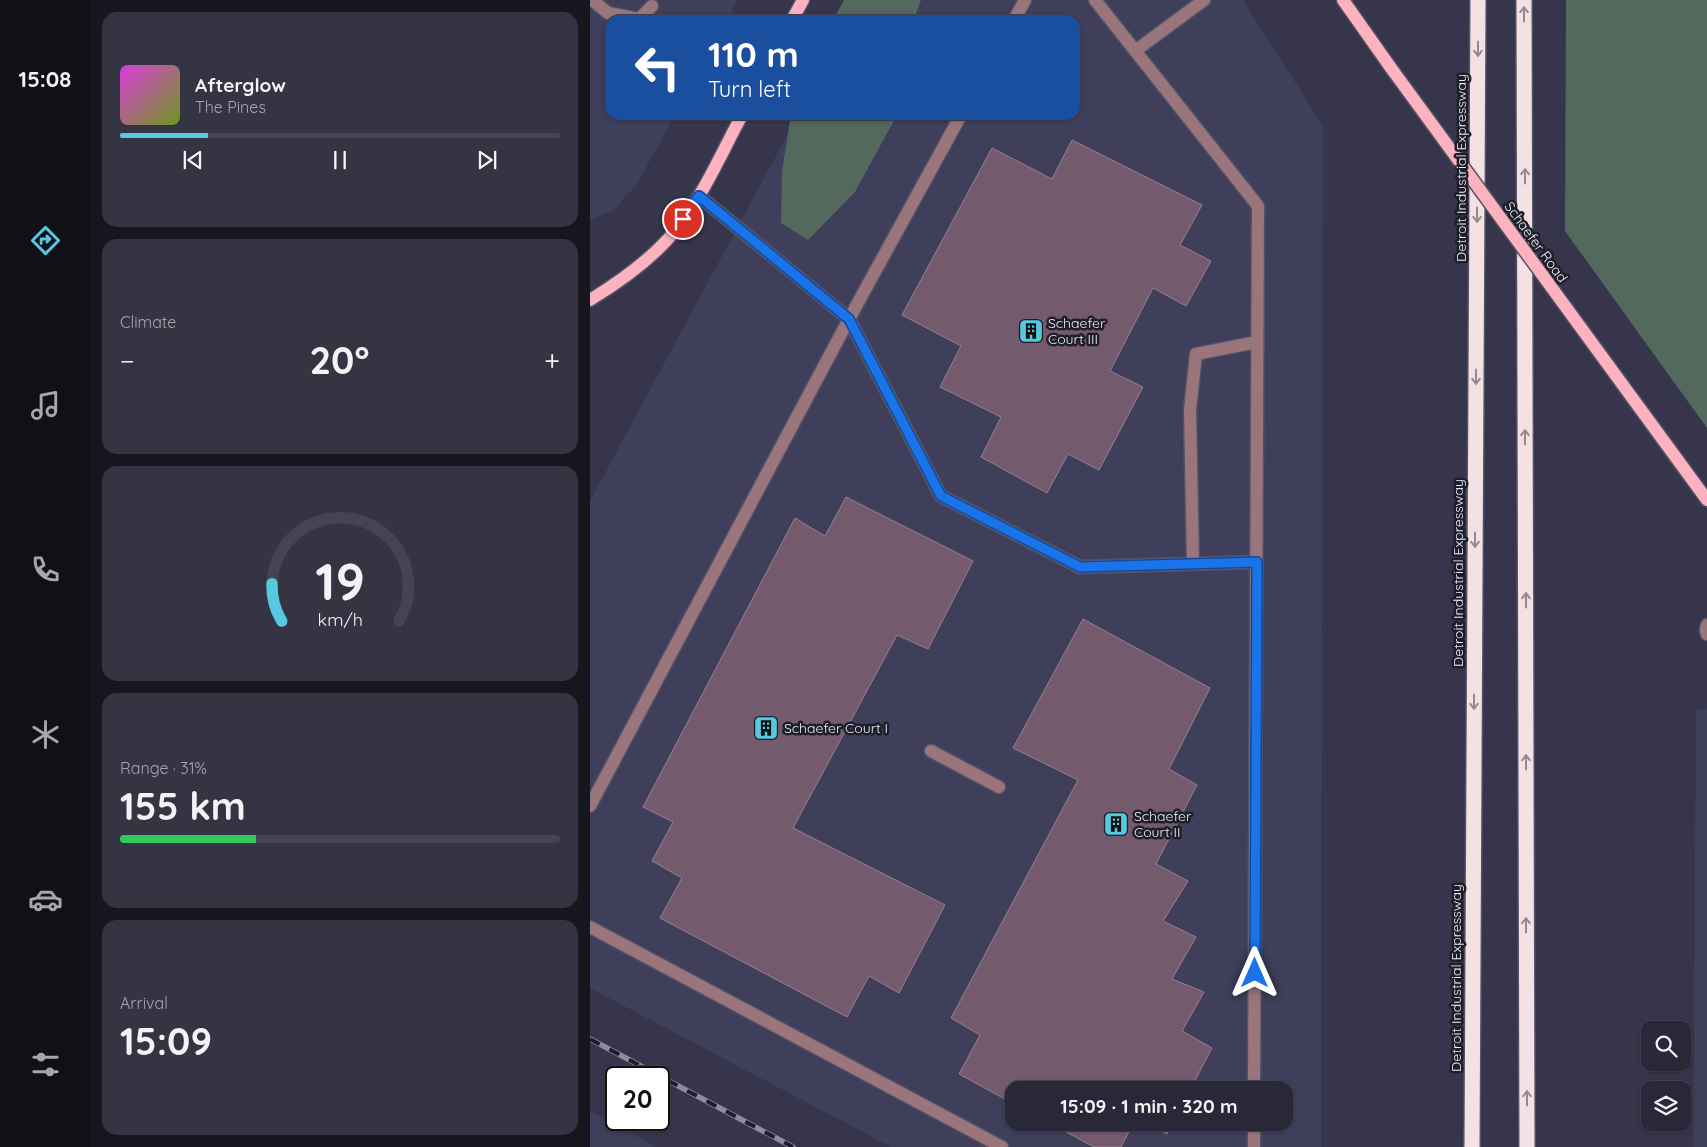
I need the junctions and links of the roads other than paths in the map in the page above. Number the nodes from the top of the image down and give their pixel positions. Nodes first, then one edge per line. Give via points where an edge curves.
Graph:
1 (592, 0) edge
2 (803, 0) edge
3 (1025, 0) edge
4 (1096, 0) edge
5 (1204, 0) edge
6 (1343, 0) edge
7 (1478, 0) edge
8 (1524, 0) edge
9 (652, 6) dead end
10 (618, 15) edge
11 (643, 15) edge
12 (795, 15) edge
13 (1017, 15) edge
14 (1136, 51) junction
15 (739, 120) edge
16 (958, 120) edge
17 (699, 196) junction
18 (590, 300) edge
19 (849, 319) junction
20 (1258, 342) junction
21 (1707, 500) edge
22 (1257, 562) junction
23 (1193, 564) junction
24 (1707, 625) edge
25 (1707, 634) edge
26 (931, 751) dead end
27 (999, 787) dead end
28 (590, 806) edge
29 (590, 927) edge
30 (1254, 1081) edge
31 (1254, 1131) edge
32 (1002, 1147) edge
33 (1254, 1147) edge
34 (1472, 1147) edge
35 (1527, 1147) edge

1 - 10 lane via 608,13
2 - 12 main road
3 - 13 lane
4 - 14 lane
5 - 14 lane
6 - 21 main road, Schaefer Road, bridge
7 -> 34 highway, Detroit Industrial Expressway
35 -> 8 highway
9 - 11 lane
14 - 20 lane via 1258,206
15 - 17 main road
16 - 19 lane
17 - 18 main road via 656,251
17 - 19 lane
19 - 23 lane via 941,496 1080,567
19 - 28 lane
20 - 22 lane
20 - 23 lane via 1196,354 1190,410
22 - 23 lane
22 - 30 lane
24 - 25 lane
26 - 27 lane
29 - 32 lane
31 - 33 lane

